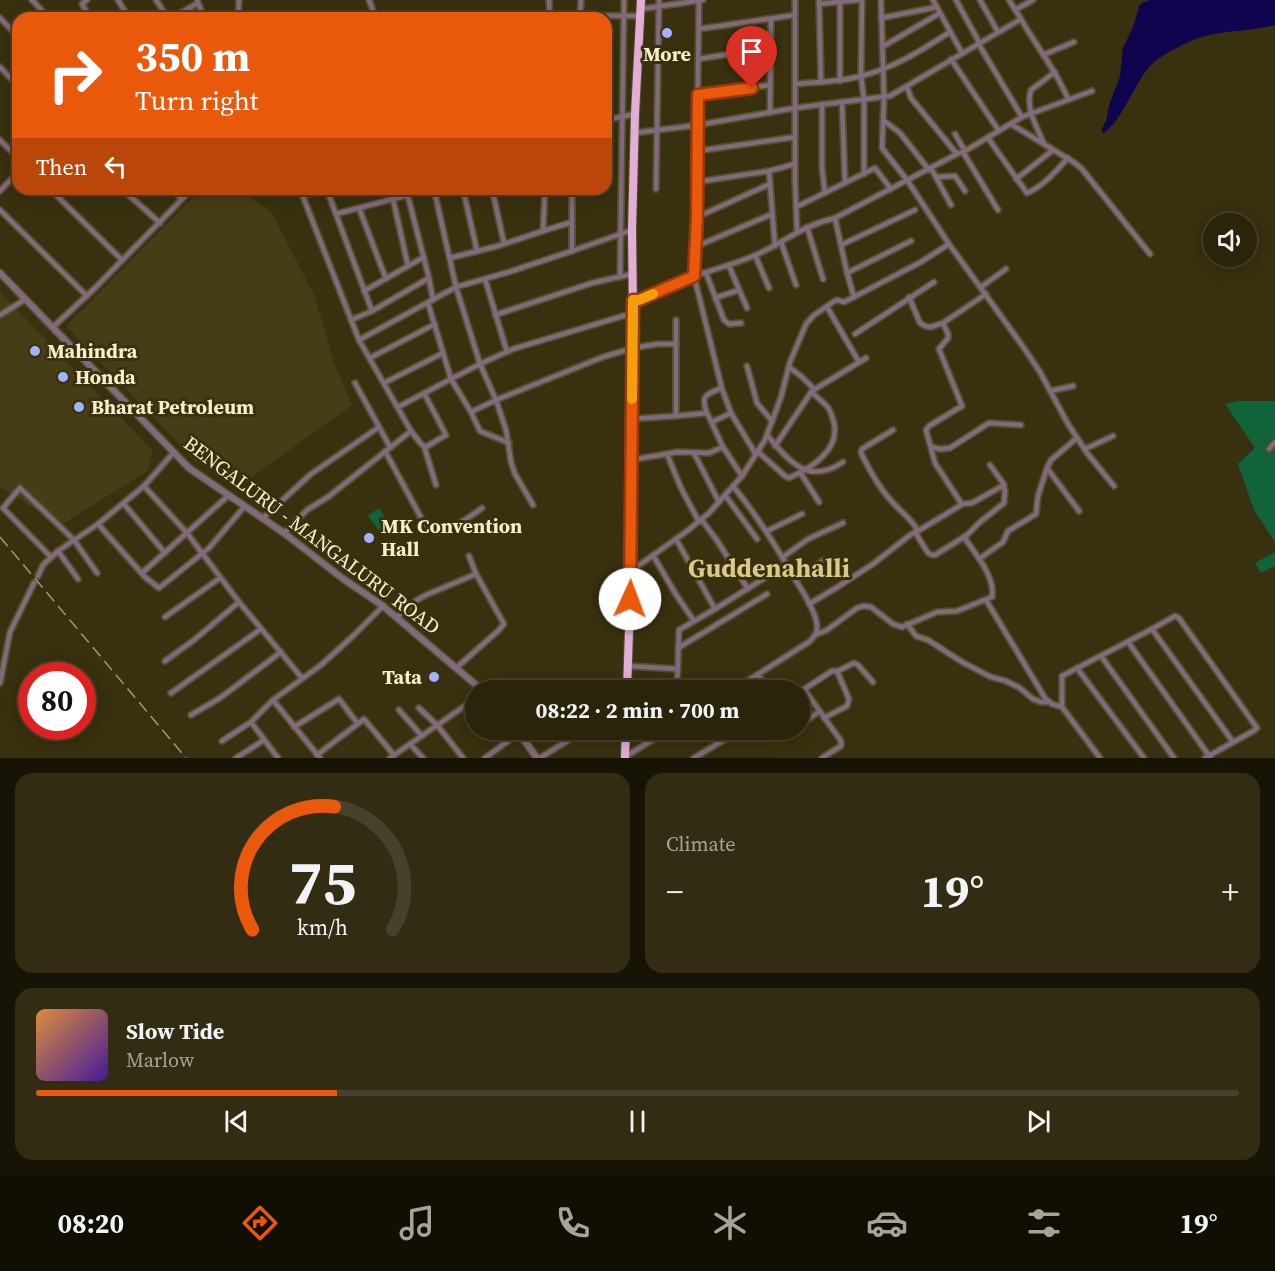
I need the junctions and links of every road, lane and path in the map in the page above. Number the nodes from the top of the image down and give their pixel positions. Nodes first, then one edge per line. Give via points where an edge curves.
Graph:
1 (32, 0) edge
2 (87, 0) edge
3 (156, 0) edge
4 (624, 0) edge
5 (641, 0) edge
6 (659, 0) edge
7 (701, 0) edge
8 (795, 0) edge
9 (860, 0) edge
10 (881, 0) edge
11 (933, 0) edge
12 (956, 0) edge
13 (980, 0) edge
14 (1009, 0) edge
15 (1033, 0) edge
16 (198, 2) edge
17 (819, 2) edge
18 (840, 3) junction
19 (658, 7) junction
20 (937, 7) junction
21 (1015, 10) junction
22 (43, 12) edge
23 (87, 12) edge
24 (165, 12) edge
25 (180, 12) edge
26 (641, 13) junction
27 (940, 13) junction
28 (795, 15) junction
29 (612, 16) edge
30 (624, 16) junction
31 (0, 18) edge
32 (881, 18) junction
33 (1021, 18) junction
34 (771, 19) junction
35 (699, 29) junction
36 (12, 31) edge
37 (950, 32) junction
38 (998, 32) junction
39 (1074, 42) dead end
40 (979, 43) junction
41 (882, 47) junction
42 (771, 48) junction
43 (962, 53) junction
44 (1043, 55) junction
45 (698, 59) junction
46 (951, 59) junction
47 (0, 67) edge
48 (883, 69) junction
49 (1055, 72) junction
50 (861, 76) junction
51 (12, 80) edge
52 (840, 81) junction
53 (821, 82) junction
54 (795, 84) junction
55 (770, 86) junction
56 (907, 87) junction
57 (1092, 90) dead end
58 (698, 95) junction
59 (884, 98) junction
60 (864, 99) junction
61 (1068, 99) junction
62 (842, 102) junction
63 (822, 105) junction
64 (795, 108) junction
65 (770, 112) junction
66 (1032, 113) junction
67 (634, 114) junction
68 (623, 117) junction
69 (1022, 117) junction
70 (612, 119) edge
71 (883, 120) junction
72 (1011, 124) junction
73 (698, 125) junction
74 (657, 130) junction
75 (999, 131) junction
76 (634, 133) junction
77 (955, 134) dead end
78 (795, 137) junction
79 (988, 138) junction
80 (0, 140) edge
81 (1044, 144) junction
82 (1053, 150) junction
83 (697, 151) junction
84 (12, 152) edge
85 (964, 152) junction
86 (957, 154) junction
87 (1068, 158) junction
88 (795, 165) junction
89 (930, 169) junction
90 (769, 171) junction
91 (864, 174) junction
92 (937, 177) junction
93 (12, 178) edge
94 (1016, 179) junction
95 (907, 180) junction
96 (697, 182) junction
97 (845, 183) junction
98 (770, 184) junction
99 (656, 189) dead end
100 (891, 189) junction
101 (0, 191) edge
102 (965, 192) dead end
103 (825, 193) junction
104 (56, 195) edge
105 (129, 195) edge
106 (178, 195) edge
107 (186, 195) edge
108 (302, 195) edge
109 (331, 195) edge
110 (401, 195) edge
111 (408, 195) edge
112 (435, 195) edge
113 (464, 195) edge
114 (493, 195) edge
115 (545, 195) edge
116 (572, 195) edge
117 (182, 199) junction
118 (393, 199) junction
119 (951, 205) dead end
120 (796, 207) junction
121 (358, 208) junction
122 (0, 210) edge
123 (915, 210) dead end
124 (998, 210) dead end
125 (336, 214) junction
126 (772, 214) junction
127 (697, 217) junction
128 (835, 218) junction
129 (160, 222) junction
130 (572, 222) junction
131 (807, 227) junction
132 (632, 230) junction
133 (543, 231) junction
134 (797, 231) junction
135 (621, 234) junction
136 (911, 241) dead end
137 (782, 242) junction
138 (504, 243) junction
139 (949, 244) junction
140 (841, 245) junction
141 (775, 246) junction
142 (695, 248) junction
143 (477, 251) junction
144 (572, 251) junction
145 (1150, 254) dead end
146 (755, 255) junction
147 (424, 257) junction
148 (450, 258) junction
149 (122, 260) junction
150 (408, 266) junction
151 (729, 266) junction
152 (1006, 269) dead end
153 (0, 273) edge
154 (705, 273) junction
155 (847, 273) junction
156 (633, 274) junction
157 (694, 276) junction
158 (620, 277) junction
159 (429, 278) junction
160 (386, 279) junction
161 (485, 279) junction
162 (823, 279) dead end
163 (934, 282) dead end
164 (796, 285) dead end
165 (456, 287) junction
166 (981, 287) junction
167 (769, 288) dead end
168 (364, 291) junction
169 (739, 291) junction
170 (986, 294) junction
171 (87, 296) junction
172 (854, 297) junction
173 (909, 297) junction
174 (716, 298) junction
175 (26, 299) junction
176 (633, 300) junction
177 (431, 301) junction
178 (827, 307) junction
179 (747, 308) dead end
180 (372, 311) junction
181 (633, 312) junction
182 (0, 315) edge
183 (495, 315) junction
184 (351, 320) junction
185 (676, 320) dead end
186 (741, 323) dead end
187 (943, 323) junction
188 (435, 324) junction
189 (53, 327) junction
190 (855, 334) dead end
191 (359, 340) junction
192 (676, 344) junction
193 (633, 348) junction
194 (507, 352) junction
195 (443, 353) junction
196 (370, 358) junction
197 (866, 358) dead end
198 (859, 362) junction
199 (480, 364) junction
200 (747, 366) dead end
201 (789, 367) junction
202 (451, 379) junction
203 (355, 383) dead end
204 (384, 383) junction
205 (1073, 386) dead end
206 (722, 388) junction
207 (813, 390) junction
208 (1050, 391) junction
209 (424, 393) junction
210 (496, 400) junction
211 (398, 407) junction
212 (471, 412) junction
213 (707, 413) junction
214 (731, 413) junction
215 (676, 416) junction
216 (632, 418) junction
217 (772, 421) junction
218 (711, 422) junction
219 (1021, 425) dead end
220 (379, 427) junction
221 (893, 430) dead end
222 (411, 431) junction
223 (767, 435) junction
224 (1113, 436) dead end
225 (1077, 438) junction
226 (1275, 442) edge
227 (509, 443) junction
228 (424, 446) junction
229 (775, 446) junction
230 (723, 447) junction
231 (932, 447) junction
232 (388, 449) junction
233 (1085, 449) junction
234 (1269, 449) dead end
235 (174, 452) junction
236 (756, 452) junction
237 (694, 453) junction
238 (667, 454) junction
239 (631, 460) junction
240 (843, 462) dead end
241 (990, 465) dead end
242 (1047, 468) junction
243 (802, 471) junction
244 (742, 476) junction
245 (436, 485) dead end
246 (1004, 485) junction
247 (144, 486) junction
248 (733, 486) junction
249 (1114, 486) dead end
250 (229, 495) junction
251 (725, 495) junction
252 (719, 502) junction
253 (819, 502) dead end
254 (124, 504) junction
255 (962, 504) junction
256 (532, 505) dead end
257 (245, 506) junction
258 (482, 508) dead end
259 (1078, 511) dead end
260 (802, 514) dead end
261 (263, 518) junction
262 (700, 520) junction
263 (843, 523) dead end
264 (99, 524) junction
265 (767, 531) junction
266 (917, 532) junction
267 (187, 533) junction
268 (284, 533) junction
269 (964, 537) junction
270 (676, 539) junction
271 (757, 539) dead end
272 (74, 540) junction
273 (58, 550) junction
274 (202, 553) junction
275 (165, 554) junction
276 (652, 555) junction
277 (469, 556) dead end
278 (51, 557) junction
279 (783, 557) junction
280 (979, 559) junction
281 (824, 561) dead end
282 (787, 564) junction
283 (631, 570) junction
284 (97, 573) dead end
285 (142, 573) junction
286 (476, 574) junction
287 (38, 576) dead end
288 (220, 578) junction
289 (78, 579) dead end
290 (796, 579) junction
291 (34, 583) dead end
292 (748, 589) junction
293 (767, 594) dead end
294 (986, 600) junction
295 (239, 602) junction
296 (809, 604) junction
297 (383, 606) junction
298 (715, 609) junction
299 (165, 617) dead end
300 (397, 617) junction
301 (694, 621) junction
302 (907, 624) junction
303 (261, 629) junction
304 (1152, 629) junction
305 (815, 635) junction
306 (1128, 642) junction
307 (678, 648) junction
308 (281, 652) junction
309 (1101, 656) junction
310 (165, 661) dead end
311 (628, 666) junction
312 (456, 668) junction
313 (678, 669) junction
314 (1077, 669) junction
315 (837, 671) junction
316 (757, 675) junction
317 (302, 678) junction
318 (470, 680) edge
319 (627, 680) edge
320 (677, 680) edge
321 (749, 680) edge
322 (762, 680) edge
323 (873, 682) dead end
324 (0, 683) edge
325 (810, 685) edge
326 (171, 693) dead end
327 (810, 699) edge
328 (273, 700) junction
329 (1049, 702) junction
330 (465, 706) edge
331 (1062, 707) junction
332 (418, 708) dead end
333 (399, 710) dead end
334 (820, 711) junction
335 (191, 715) dead end
336 (810, 718) edge
337 (824, 718) junction
338 (251, 722) junction
339 (358, 724) junction
340 (437, 725) junction
341 (294, 727) junction
342 (422, 736) junction
343 (264, 740) junction
344 (506, 740) edge
345 (524, 740) edge
346 (568, 740) edge
347 (626, 740) edge
348 (652, 740) edge
349 (724, 740) edge
350 (222, 741) dead end
351 (1233, 742) junction
352 (410, 744) junction
353 (319, 756) edge
354 (392, 757) edge
355 (625, 757) edge
356 (1208, 757) edge
357 (236, 758) edge
358 (278, 758) edge
359 (423, 758) edge
360 (464, 758) edge
361 (485, 758) edge
362 (539, 758) edge
363 (694, 758) edge
364 (822, 758) edge
365 (1100, 758) edge
366 (1144, 758) edge
367 (1174, 758) edge

1 - 22 street
2 - 23 street via 82,4
3 - 24 street
4 - 30 street
5 - 26 highway
6 - 19 street
7 - 19 street
7 - 35 street
8 - 28 street
9 - 18 street
9 - 50 street
10 - 32 street
11 - 20 street
12 - 40 street
13 - 38 street
14 - 21 street
15 - 21 street
16 - 25 street
17 - 18 street
17 - 53 street
18 - 52 street
19 - 26 street
19 - 74 street
20 - 27 street
20 - 32 street
21 - 33 street
26 - 30 street
26 - 67 highway
27 - 37 street
27 - 41 street
28 - 34 street
28 - 54 street
29 - 30 street
30 - 68 street
31 - 36 street
32 - 41 street
33 - 38 street
33 - 44 street
34 - 35 street
34 - 42 street
35 - 45 street
37 - 43 street
37 - 48 street
38 - 40 street
39 - 44 street
40 - 43 street
40 - 69 street
41 - 48 street
42 - 45 street
42 - 55 street
43 - 46 street
44 - 49 street
45 - 58 street
46 - 56 street
46 - 75 street
47 - 51 street
48 - 50 street
48 - 59 street
49 - 61 street
49 - 66 street via 1031,90
50 - 52 street
50 - 60 street
52 - 53 street
53 - 54 street
54 - 64 street
55 - 58 street
55 - 65 street
56 - 59 street
56 - 86 street via 911,98
57 - 61 street
58 - 73 street
59 - 60 street
59 - 71 street
60 - 62 street
60 - 91 street
61 - 66 street
62 - 63 street
62 - 97 street
63 - 64 street
63 - 103 street
64 - 65 street
64 - 78 street
65 - 73 street
66 - 69 street
66 - 81 street
67 - 68 street
67 - 76 highway
68 - 70 street
68 - 135 street
69 - 72 street
71 - 89 street
71 - 95 street via 882,148
72 - 75 street
72 - 81 street
73 - 74 street
73 - 83 street
74 - 76 street
74 - 99 street
75 - 79 street
76 - 132 highway
77 - 85 street
78 - 83 street
78 - 88 street
79 - 85 street
79 - 94 street
80 - 84 street
81 - 82 street
82 - 87 street
82 - 94 street
83 - 96 street
85 - 86 street
85 - 124 street
86 - 89 street
87 - 94 street via 1029,193
87 - 145 street via 1083,169
88 - 90 street
88 - 120 street
89 - 92 street
89 - 95 street
90 - 96 street
90 - 98 street
91 - 97 street
91 - 100 street via 875,168
92 - 102 street via 955,176
92 - 119 street
93 - 101 street
95 - 100 street
95 - 139 street
96 - 127 street
97 - 103 street
98 - 126 street
98 - 127 street
100 - 128 street
103 - 120 street
104 - 149 street
105 - 129 street
106 - 117 street
107 - 117 street
108 - 184 street
109 - 125 street
110 - 118 street
111 - 147 street
112 - 148 street
113 - 143 street
114 - 138 street
115 - 133 street
116 - 130 street
117 - 129 street
118 - 121 street
118 - 150 street
120 - 134 street
121 - 125 street
121 - 160 street
122 - 171 street
123 - 140 street
125 - 168 street
126 - 141 street
126 - 142 street
127 - 142 street
128 - 131 street
128 - 140 street
129 - 149 street
130 - 133 street
130 - 144 street
131 - 134 street
131 - 162 street
132 - 135 street
132 - 156 highway
133 - 138 street
134 - 137 street
135 - 144 street
135 - 158 street
136 - 155 street
137 - 141 street
137 - 164 street
138 - 143 street
139 - 166 street
139 - 172 street
140 - 155 street
141 - 146 street
142 - 157 street
143 - 148 street
144 - 161 street
146 - 151 street
146 - 167 street
147 - 150 street
147 - 159 street
148 - 165 street
149 - 171 street
150 - 160 street
151 - 154 street
151 - 169 street
152 - 166 street
153 - 175 street, BENGALURU - MANGALURU ROAD
154 - 157 street
154 - 174 street
155 - 172 street
156 - 158 street
156 - 176 highway
157 - 176 street
157 - 206 street
158 - 183 street
159 - 177 street
159 - 180 street
160 - 168 street
161 - 165 street
161 - 183 street
163 - 173 street
165 - 177 street
165 - 199 street
166 - 170 street
168 - 180 street
169 - 174 street
169 - 179 street
170 - 187 street
170 - 208 street
171 - 189 street
172 - 178 street via 844,302 837,300
173 - 187 street via 920,322 931,327
173 - 190 street
174 - 186 street via 726,323
175 - 182 street
175 - 189 street, BENGALURU - MANGALURU ROAD
176 - 181 highway
177 - 188 street
177 - 191 street
178 - 198 street
178 - 201 street via 806,324
180 - 184 street
181 - 193 highway
181 - 194 street
183 - 194 street
184 - 191 street
185 - 192 street
187 - 231 street via 948,338 939,349 962,405 927,428
188 - 195 street
188 - 196 street
189 - 235 street, BENGALURU - MANGALURU ROAD
191 - 196 street
192 - 193 street
192 - 215 street
193 - 210 street
193 - 216 highway
194 - 199 street
195 - 202 street
195 - 204 street
196 - 204 street
197 - 198 street
198 - 207 street
199 - 202 street
199 - 210 street
200 - 217 street via 757,403
201 - 207 street
201 - 217 street
202 - 209 street
202 - 212 street
203 - 220 street
204 - 211 street
205 - 208 street
206 - 213 street via 704,399
206 - 214 street
207 - 229 street
207 - 243 street via 829,408 835,429 831,447 814,465
208 - 225 street
209 - 211 street
209 - 228 street via 446,435
210 - 212 street
210 - 227 street
211 - 222 street
212 - 227 street via 480,431
213 - 215 street
213 - 218 street
214 - 218 street
214 - 236 street
215 - 216 street
216 - 239 highway
217 - 223 street
218 - 230 street
219 - 231 street via 989,423 950,448
220 - 232 street
220 - 261 street via 311,474
221 - 266 street via 861,453 882,490 911,519
222 - 228 street
222 - 232 street
223 - 229 street
223 - 236 street
224 - 233 street
225 - 233 street
225 - 242 street
226 - 234 street
227 - 256 street via 515,474
228 - 245 street
229 - 243 street
230 - 237 street via 709,453
230 - 244 street
231 - 255 street via 935,463
232 - 258 street via 431,531 445,531
232 - 268 street via 307,510
233 - 249 street
235 - 247 street
235 - 250 street, BENGALURU - MANGALURU ROAD via 189,468
236 - 243 street via 787,478
236 - 244 street
237 - 238 street
237 - 252 street
238 - 239 street
238 - 262 street
239 - 283 highway
240 - 243 street via 830,469
241 - 246 street
242 - 259 street
242 - 280 street via 1036,514 1008,531 1003,542
243 - 253 street
244 - 248 street
246 - 255 street via 972,503
246 - 269 street via 1004,502
247 - 254 street
247 - 267 street
248 - 251 street
248 - 265 street
250 - 257 street, BENGALURU - MANGALURU ROAD
250 - 267 street
251 - 252 street
251 - 271 street
252 - 262 street
254 - 264 street
254 - 275 street
255 - 266 street
257 - 261 street, BENGALURU - MANGALURU ROAD
257 - 274 street
260 - 265 street
261 - 268 street, BENGALURU - MANGALURU ROAD
262 - 270 street
262 - 292 street
263 - 279 street via 808,539
264 - 272 street
264 - 285 street
265 - 279 street
266 - 269 street via 932,555
266 - 296 street
267 - 274 street
267 - 275 street
268 - 297 street, BENGALURU - MANGALURU ROAD
269 - 280 street
270 - 276 street
270 - 298 street
272 - 273 street
272 - 278 street via 20,488 3,508
272 - 284 street
273 - 278 street
273 - 289 street
274 - 285 street via 160,588
274 - 288 street
275 - 285 street
276 - 283 street
276 - 301 street
277 - 286 street
278 - 287 street
279 - 282 street
280 - 294 street via 993,589 992,597
281 - 290 street
282 - 290 street
282 - 292 street
283 - 311 highway
286 - 300 street via 426,595
286 - 312 street via 504,624
288 - 295 street
288 - 299 street
290 - 296 street
291 - 324 street via 10,632
292 - 298 street
293 - 307 street
294 - 302 street
294 - 329 street
295 - 303 street
295 - 310 street
296 - 305 street via 817,624
297 - 300 street, BENGALURU - MANGALURU ROAD
297 - 317 street
298 - 301 street
300 - 312 street, BENGALURU - MANGALURU ROAD
301 - 307 street via 679,630
302 - 305 street via 898,626 864,606
302 - 329 street via 916,636 962,662 1020,688 1034,699
303 - 308 street
303 - 326 street
304 - 306 street
304 - 351 street
304 - 351 street via 1179,618 1257,728
305 - 316 street
306 - 309 street
306 - 356 street
307 - 313 street
308 - 317 street
308 - 335 street
309 - 314 street
309 - 367 street
311 - 313 street
311 - 319 highway
312 - 318 street, BENGALURU - MANGALURU ROAD
313 - 320 street
314 - 331 street via 1062,676
314 - 366 street
315 - 323 street via 854,663
315 - 325 street
315 - 337 street via 848,704
316 - 321 street
316 - 322 street
317 - 328 street
327 - 334 street
328 - 338 street
328 - 341 street
329 - 331 street
330 - 340 street
331 - 365 street
332 - 340 street
333 - 342 street
334 - 336 street
334 - 337 street
337 - 364 street via 841,746
338 - 343 street
338 - 350 street
339 - 341 street via 339,699
339 - 353 street
339 - 354 street via 364,719
340 - 342 street
340 - 360 street
341 - 353 street
342 - 352 street
343 - 357 street
343 - 358 street
344 - 361 street
345 - 362 street
346 - 362 street
347 - 355 highway
348 - 355 street
349 - 363 street
351 - 356 street
352 - 354 street
352 - 359 street

